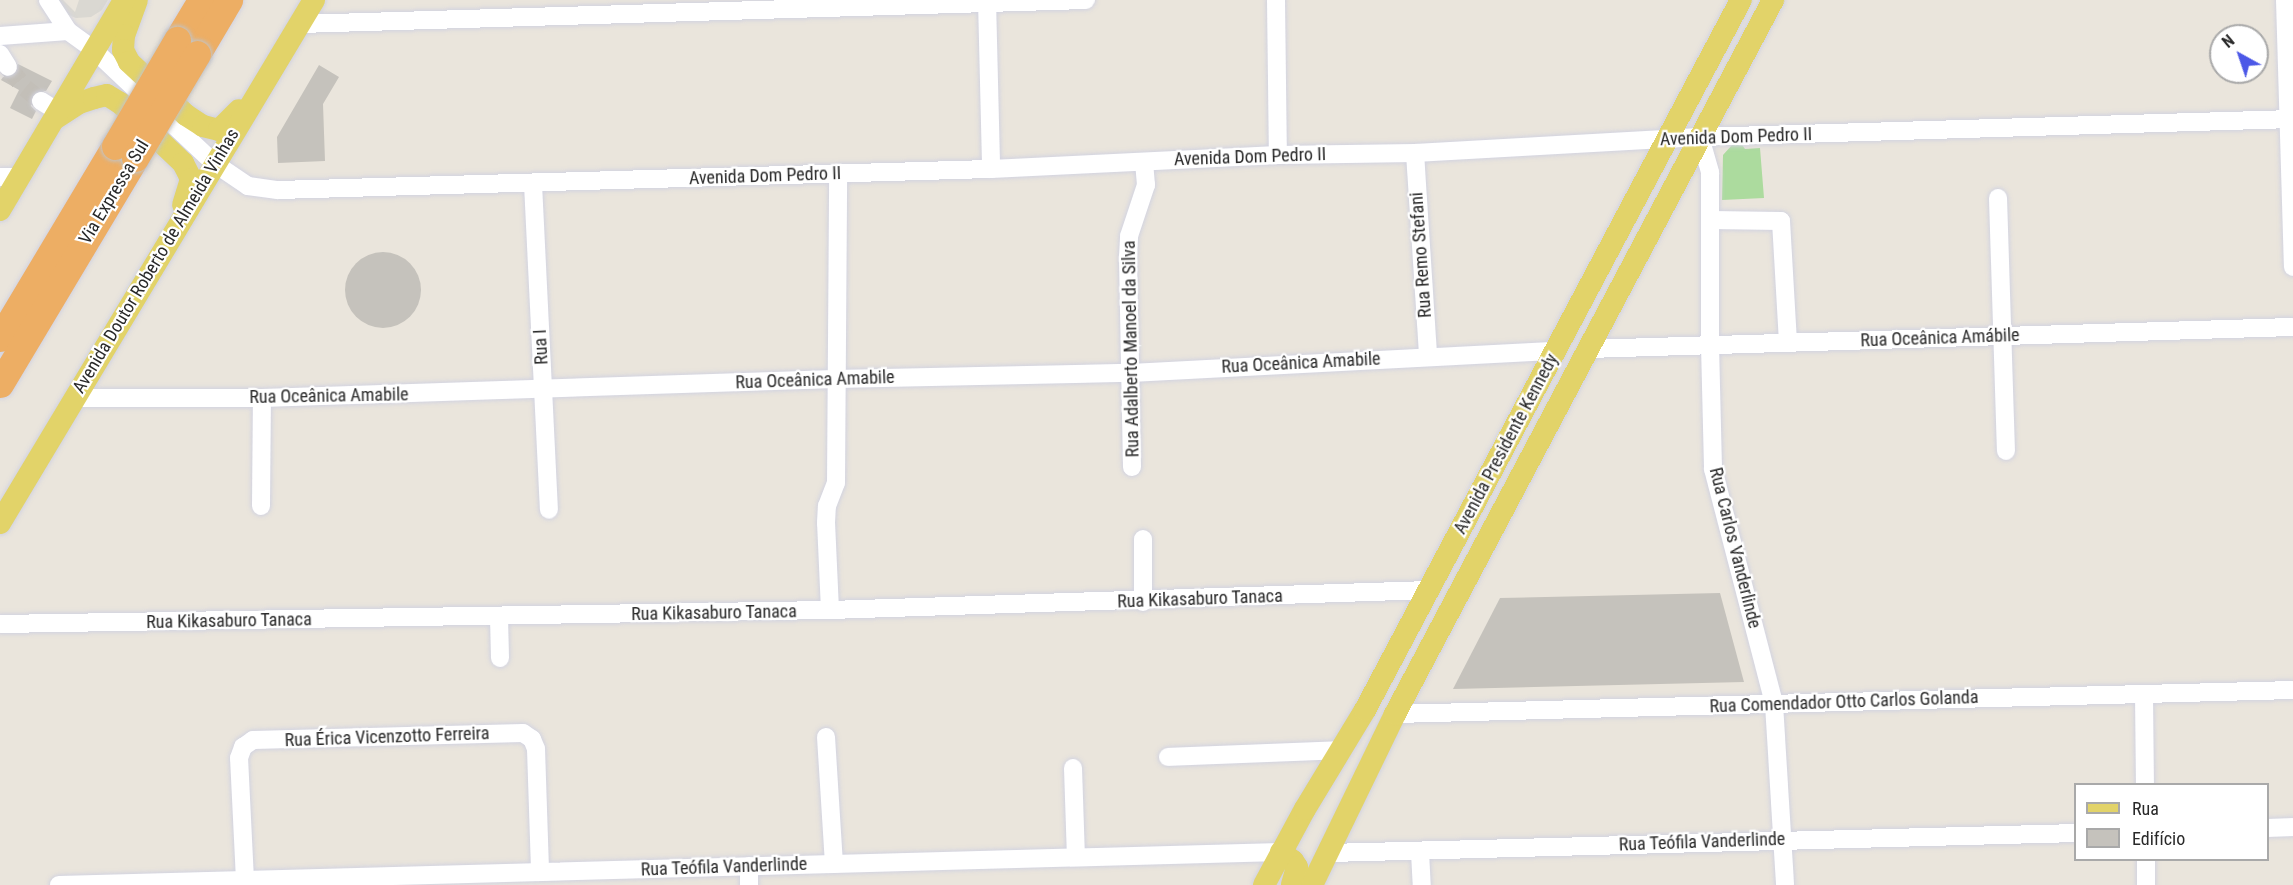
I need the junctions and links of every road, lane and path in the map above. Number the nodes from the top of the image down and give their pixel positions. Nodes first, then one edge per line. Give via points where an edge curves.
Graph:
1 (124, 0) edge
2 (137, 0) edge
3 (201, 0) edge
4 (229, 0) edge
5 (314, 0) edge
6 (1086, 0) edge
7 (1276, 0) edge
8 (1741, 0) edge
9 (1773, 0) edge
10 (2285, 0) edge
11 (987, 2) edge
12 (52, 6) edge
13 (300, 24) junction
14 (68, 31) junction
15 (42, 33) junction
16 (0, 36) edge
17 (187, 47) junction
18 (94, 50) junction
19 (255, 94) junction
20 (49, 112) junction
21 (2291, 119) edge
22 (1700, 137) junction
23 (1668, 139) junction
24 (125, 152) junction
25 (1415, 153) junction
26 (1278, 155) junction
27 (1144, 162) junction
28 (214, 164) junction
29 (991, 169) junction
30 (838, 174) junction
31 (9, 177) edge
32 (533, 183) junction
33 (1998, 198) dead end
34 (0, 210) edge
35 (1711, 220) junction
36 (176, 227) junction
37 (2293, 267) edge
38 (2293, 327) edge
39 (2002, 336) junction
40 (0, 338) edge
41 (1788, 343) junction
42 (1710, 345) junction
43 (1588, 350) junction
44 (1556, 351) junction
45 (1428, 356) junction
46 (1130, 373) junction
47 (835, 379) junction
48 (0, 384) edge
49 (543, 390) junction
50 (74, 398) junction
51 (262, 398) junction
52 (2006, 451) dead end
53 (1132, 467) dead end
54 (261, 506) dead end
55 (549, 510) dead end
56 (0, 523) edge
57 (1143, 539) dead end
58 (1429, 590) junction
59 (1143, 602) junction
60 (830, 610) junction
61 (499, 617) junction
62 (0, 624) edge
63 (500, 658) dead end
64 (2293, 690) edge
65 (2144, 694) junction
66 (1774, 704) junction
67 (1395, 714) junction
68 (826, 737) dead end
69 (1342, 750) junction
70 (1168, 757) dead end
71 (1072, 768) dead end
72 (2145, 783) edge
73 (2293, 827) edge
74 (2269, 828) edge
75 (2074, 833) edge
76 (1784, 839) junction
77 (1281, 852) junction
78 (1420, 852) junction
79 (1329, 853) junction
80 (1076, 857) junction
81 (2146, 861) edge
82 (834, 864) junction
83 (749, 866) junction
84 (540, 872) junction
85 (475, 879) edge
86 (245, 880) junction
87 (110, 884) edge
88 (59, 885) edge
89 (749, 885) edge
90 (1264, 885) edge
91 (1292, 885) edge
92 (1312, 885) edge
93 (1422, 885) edge
94 (1785, 885) edge
95 (2146, 885) edge

1 - 18 main road
2 - 19 main road via 124,35 123,50 129,62 186,115 219,130
3 - 17 highway, Via Expressa Sul
4 - 17 highway, Via Expressa Sul
5 - 13 main road, Avenida Doutor Roberto de Almeida Vinhas
6 - 11 street
7 - 26 street
8 - 23 main road, Avenida Presidente Kennedy
9 - 22 main road, Avenida Presidente Kennedy
10 - 21 street
11 - 13 street
11 - 29 street
12 - 14 street
12 - 15 street via 53,24
13 - 19 main road, Avenida Doutor Roberto de Almeida Vinhas
14 - 15 street
14 - 18 street, Avenida Dom Pedro II
15 - 16 street
17 - 24 highway, Via Expressa Sul, bridge
18 - 20 main road
18 - 28 street, Avenida Dom Pedro II
19 - 28 main road, Avenida Doutor Roberto de Almeida Vinhas
20 - 31 main road
20 - 36 main road via 107,95 120,104 183,163 190,179
21 - 22 street, Avenida Dom Pedro II
21 - 37 street
22 - 23 street, Avenida Dom Pedro II
22 - 35 street, Rua Carlos Vanderlinde via 1710,173
22 - 43 main road, Avenida Presidente Kennedy
23 - 25 street, Avenida Dom Pedro II
23 - 44 main road, Avenida Presidente Kennedy
24 - 40 highway, Via Expressa Sul
24 - 48 highway, Via Expressa Sul
25 - 26 street, Avenida Dom Pedro II
25 - 45 street, Rua Remo Stefani
26 - 27 street, Avenida Dom Pedro II
27 - 29 street, Avenida Dom Pedro II
27 - 46 street, Rua Adalberto Manoel da Silva via 1146,185 1128,246
28 - 32 street, Avenida Dom Pedro II via 248,186 278,190
28 - 36 main road, Avenida Doutor Roberto de Almeida Vinhas
29 - 30 street, Avenida Dom Pedro II
30 - 32 street, Avenida Dom Pedro II
30 - 47 street
31 - 34 main road
32 - 49 street, Rua I
33 - 39 street
35 - 41 street via 1781,221
35 - 42 street, Rua Carlos Vanderlinde
36 - 50 main road, Avenida Doutor Roberto de Almeida Vinhas
38 - 39 street, Rua Oceânica Amábile
39 - 41 street, Rua Oceânica Amábile
39 - 52 street
41 - 42 street, Rua Oceânica Amábile
42 - 43 street, Rua Oceânica Amábile
42 - 66 street, Rua Carlos Vanderlinde via 1713,469
43 - 67 main road, Avenida Presidente Kennedy
44 - 45 street, Rua Oceânica Amabile
44 - 58 main road, Avenida Presidente Kennedy
45 - 46 street, Rua Oceânica Amabile
46 - 47 street, Rua Oceânica Amabile
46 - 53 street, Rua Adalberto Manoel da Silva
47 - 49 street, Rua Oceânica Amabile
47 - 60 street via 836,483 827,506 826,523
49 - 51 street, Rua Oceânica Amabile
49 - 55 street, Rua I
50 - 51 street, Rua Oceânica Amabile
50 - 56 main road, Avenida Doutor Roberto de Almeida Vinhas
51 - 54 street
57 - 59 street
58 - 59 street, Rua Kikasaburo Tanaca
58 - 69 main road, Avenida Presidente Kennedy
59 - 60 street, Rua Kikasaburo Tanaca
60 - 61 street, Rua Kikasaburo Tanaca
61 - 62 street, Rua Kikasaburo Tanaca
61 - 63 street
64 - 65 street, Rua Comendador Otto Carlos Golanda
65 - 66 street, Rua Comendador Otto Carlos Golanda
65 - 72 street
66 - 67 street, Rua Comendador Otto Carlos Golanda
66 - 76 street, Rua Carlos Vanderlinde
67 - 79 main road, Avenida Presidente Kennedy
68 - 82 street
69 - 70 street
69 - 77 main road, Avenida Presidente Kennedy
71 - 80 street
73 - 74 street
75 - 76 street, Rua Teófila Vanderlinde
76 - 78 street, Rua Teófila Vanderlinde
76 - 94 street, Rua Carlos Vanderlinde
77 - 80 street, Rua Teófila Vanderlinde
77 - 90 main road, Avenida Presidente Kennedy
77 - 91 main road via 1297,867
78 - 79 street, Rua Teófila Vanderlinde
78 - 93 street
79 - 92 main road, Avenida Presidente Kennedy
80 - 82 street, Rua Teófila Vanderlinde
81 - 95 street
82 - 83 street, Rua Teófila Vanderlinde
83 - 84 street, Rua Teófila Vanderlinde
83 - 89 street
84 - 85 street, Rua Teófila Vanderlinde
84 - 86 street, Rua Érica Vicenzotto Ferreira via 537,749 523,733 253,740 243,747 239,758
85 - 86 street, Rua Teófila Vanderlinde
86 - 87 street, Rua Teófila Vanderlinde
87 - 88 street, Rua Teófila Vanderlinde

